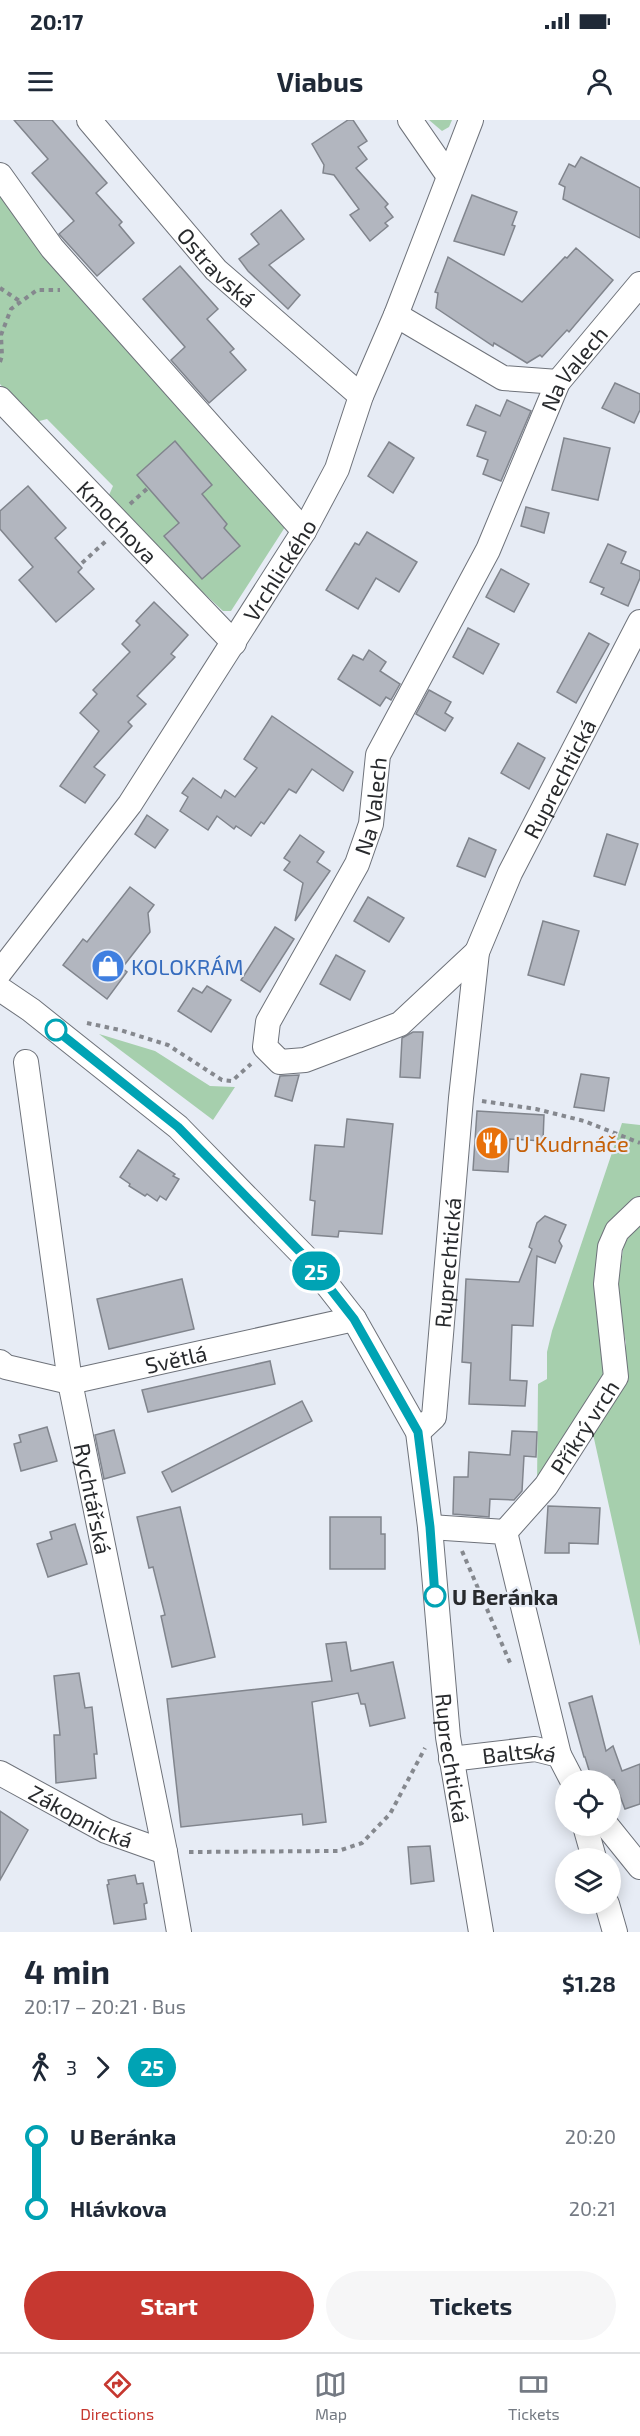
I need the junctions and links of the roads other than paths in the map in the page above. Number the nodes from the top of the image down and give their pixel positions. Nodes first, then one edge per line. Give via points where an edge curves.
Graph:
1 (89, 120) edge
2 (410, 120) edge
3 (471, 120) edge
4 (0, 175) edge
5 (448, 175) junction
6 (640, 284) edge
7 (396, 315) junction
8 (558, 382) junction
9 (361, 396) junction
10 (0, 399) edge
11 (304, 531) junction
12 (640, 622) edge
13 (234, 643) junction
14 (477, 952) junction
15 (0, 972) edge
16 (0, 989) edge
17 (26, 1062) dead end
18 (640, 1209) edge
19 (354, 1319) junction
20 (0, 1362) edge
21 (70, 1382) junction
22 (418, 1432) junction
23 (440, 1528) junction
24 (505, 1532) junction
25 (559, 1755) junction
26 (451, 1759) junction
27 (567, 1770) edge
28 (0, 1773) edge
29 (615, 1836) edge
30 (165, 1852) junction
31 (640, 1867) edge
32 (610, 1914) edge
33 (179, 1932) edge
34 (481, 1932) edge
35 (615, 1932) edge

1 - 9 street, Ostravská via 216,270
2 - 5 street
3 - 5 street, Vrchlického
4 - 11 street via 52,248
5 - 7 street, Vrchlického
6 - 8 street, Na Valech
7 - 8 street via 503,378
7 - 9 street, Vrchlického
8 - 14 street, Na Valech via 488,550 378,755 371,824 357,864 268,1022 265,1047 280,1062 305,1060 400,1024
9 - 11 street, Vrchlického via 337,469
10 - 13 street, Kmochova
11 - 13 street, Vrchlického
12 - 14 street, Ruprechtická via 510,873
13 - 15 street, Vrchlického via 130,804
14 - 22 street, Ruprechtická via 434,1417
16 - 19 street via 178,1127 307,1259
17 - 21 street, Rychtářská
18 - 24 street, Příkrý vrch via 617,1231 610,1248 606,1284 615,1377 546,1486
19 - 21 street, Světlá
19 - 22 street
20 - 21 street, Světlá via 6,1367
21 - 30 street, Rychtářská
22 - 23 street, Ruprechtická
23 - 24 street
23 - 26 street, Ruprechtická
24 - 25 street
25 - 26 street, Baltská via 535,1749
25 - 27 street, Baltská
26 - 34 street, Ruprechtická
28 - 30 street, Zákopnická via 106,1831
29 - 31 street
30 - 33 street, Rychtářská
32 - 35 street

